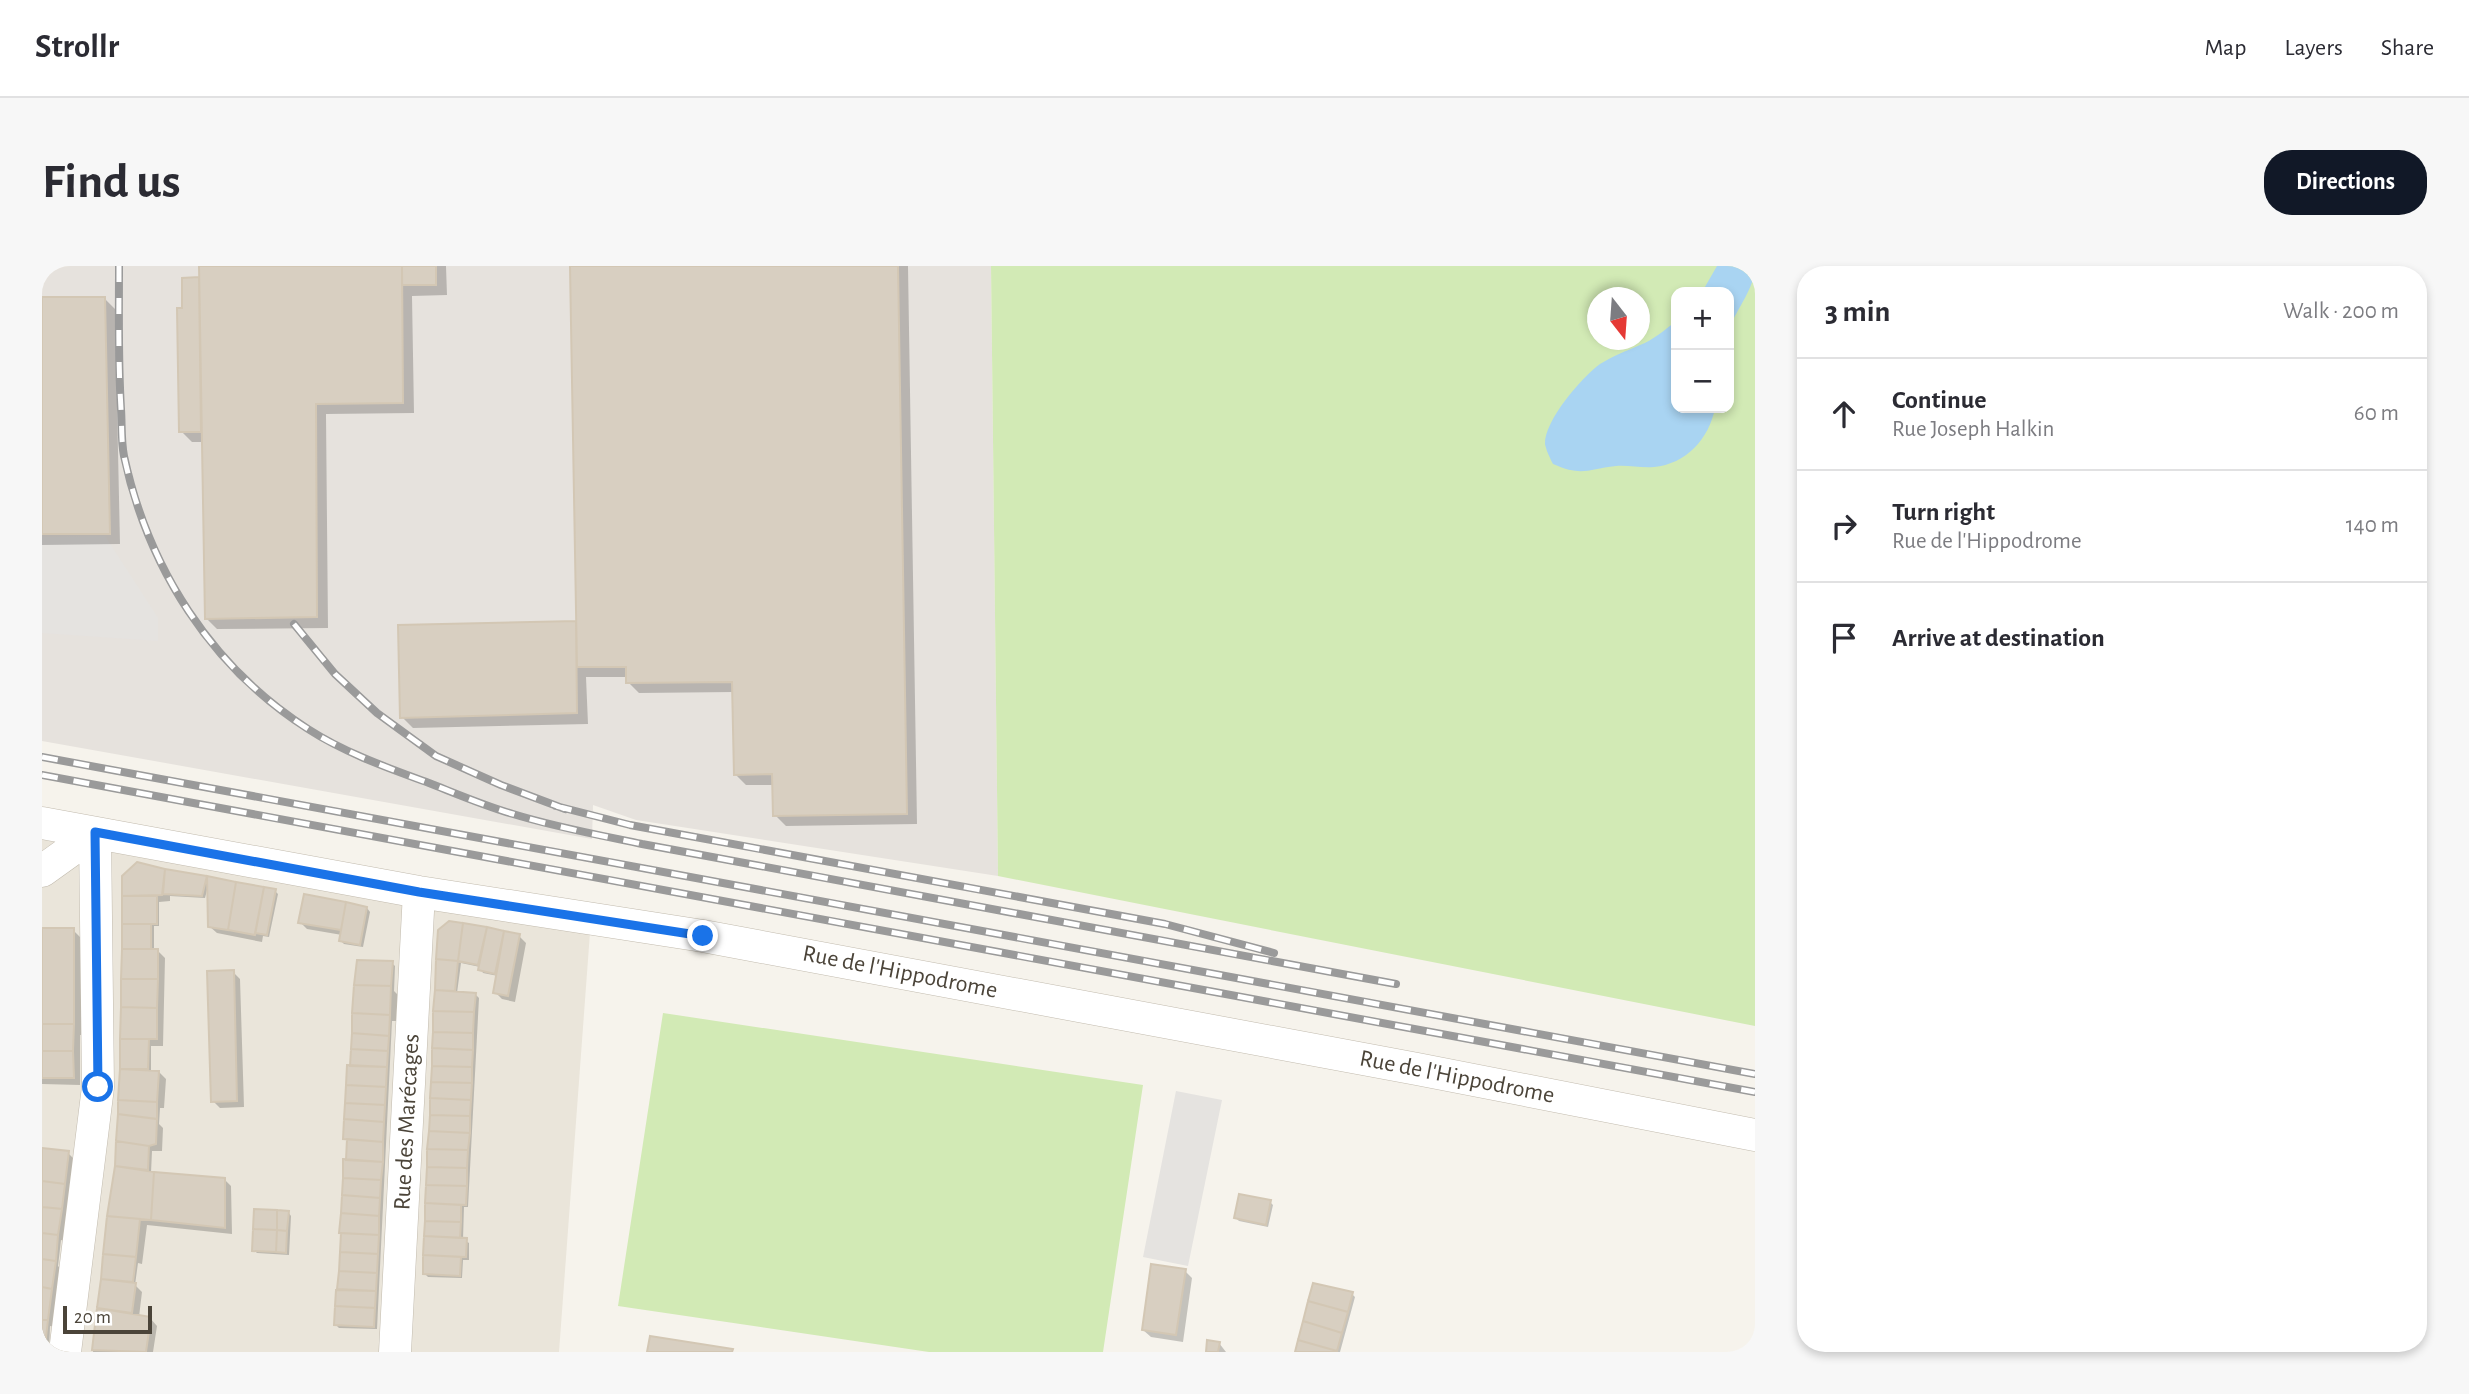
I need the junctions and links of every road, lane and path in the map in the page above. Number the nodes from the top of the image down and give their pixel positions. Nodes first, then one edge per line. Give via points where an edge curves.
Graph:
1 (42, 823) edge
2 (95, 832) junction
3 (42, 871) edge
4 (419, 892) junction
5 (1755, 1135) edge
6 (65, 1352) edge
7 (395, 1352) edge

1 - 2 street, Rue de l'Hippodrome
2 - 3 street
2 - 4 street, Rue de l'Hippodrome
2 - 6 street via 98,1087
4 - 5 street, Rue de l'Hippodrome via 717,938
4 - 7 street, Rue des Marécages

